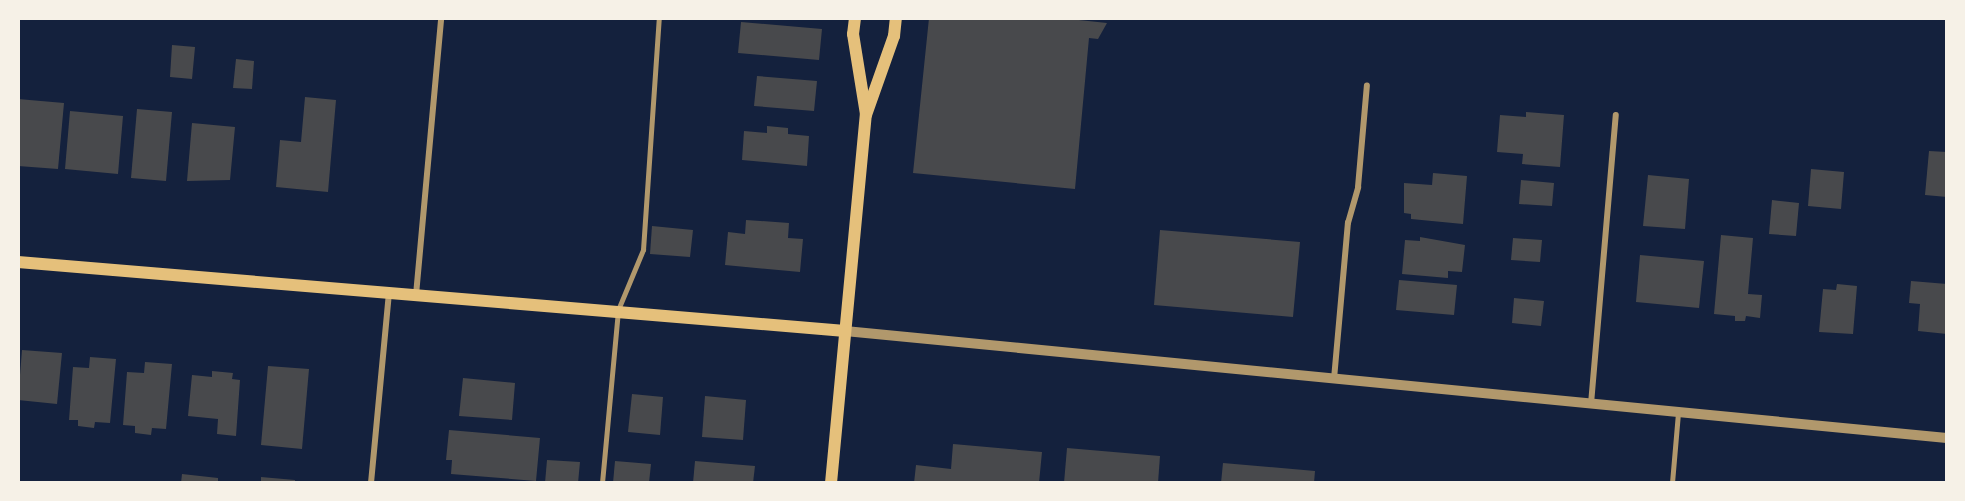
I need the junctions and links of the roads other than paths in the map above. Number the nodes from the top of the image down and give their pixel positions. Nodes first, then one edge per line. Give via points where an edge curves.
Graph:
1 (441, 18) edge
2 (659, 18) edge
3 (855, 18) edge
4 (896, 18) edge
5 (1367, 85) dead end
6 (866, 115) junction
7 (1616, 115) dead end
8 (18, 262) edge
9 (389, 293) junction
10 (416, 295) junction
11 (618, 310) junction
12 (845, 331) junction
13 (1334, 380) junction
14 (1591, 404) junction
15 (1678, 413) junction
16 (1947, 438) edge
17 (371, 483) edge
18 (602, 483) edge
19 (831, 483) edge
20 (1672, 483) edge

1 - 10 street
2 - 11 lane via 643,250
3 - 6 main road via 853,34
4 - 6 main road via 894,36
5 - 13 street via 1358,187 1347,223
6 - 12 main road
7 - 14 street
8 - 9 main road
9 - 10 main road
9 - 17 street
10 - 11 main road
11 - 12 main road
11 - 18 lane
12 - 13 street
12 - 19 main road
13 - 14 street
14 - 15 street
15 - 16 street
15 - 20 lane

